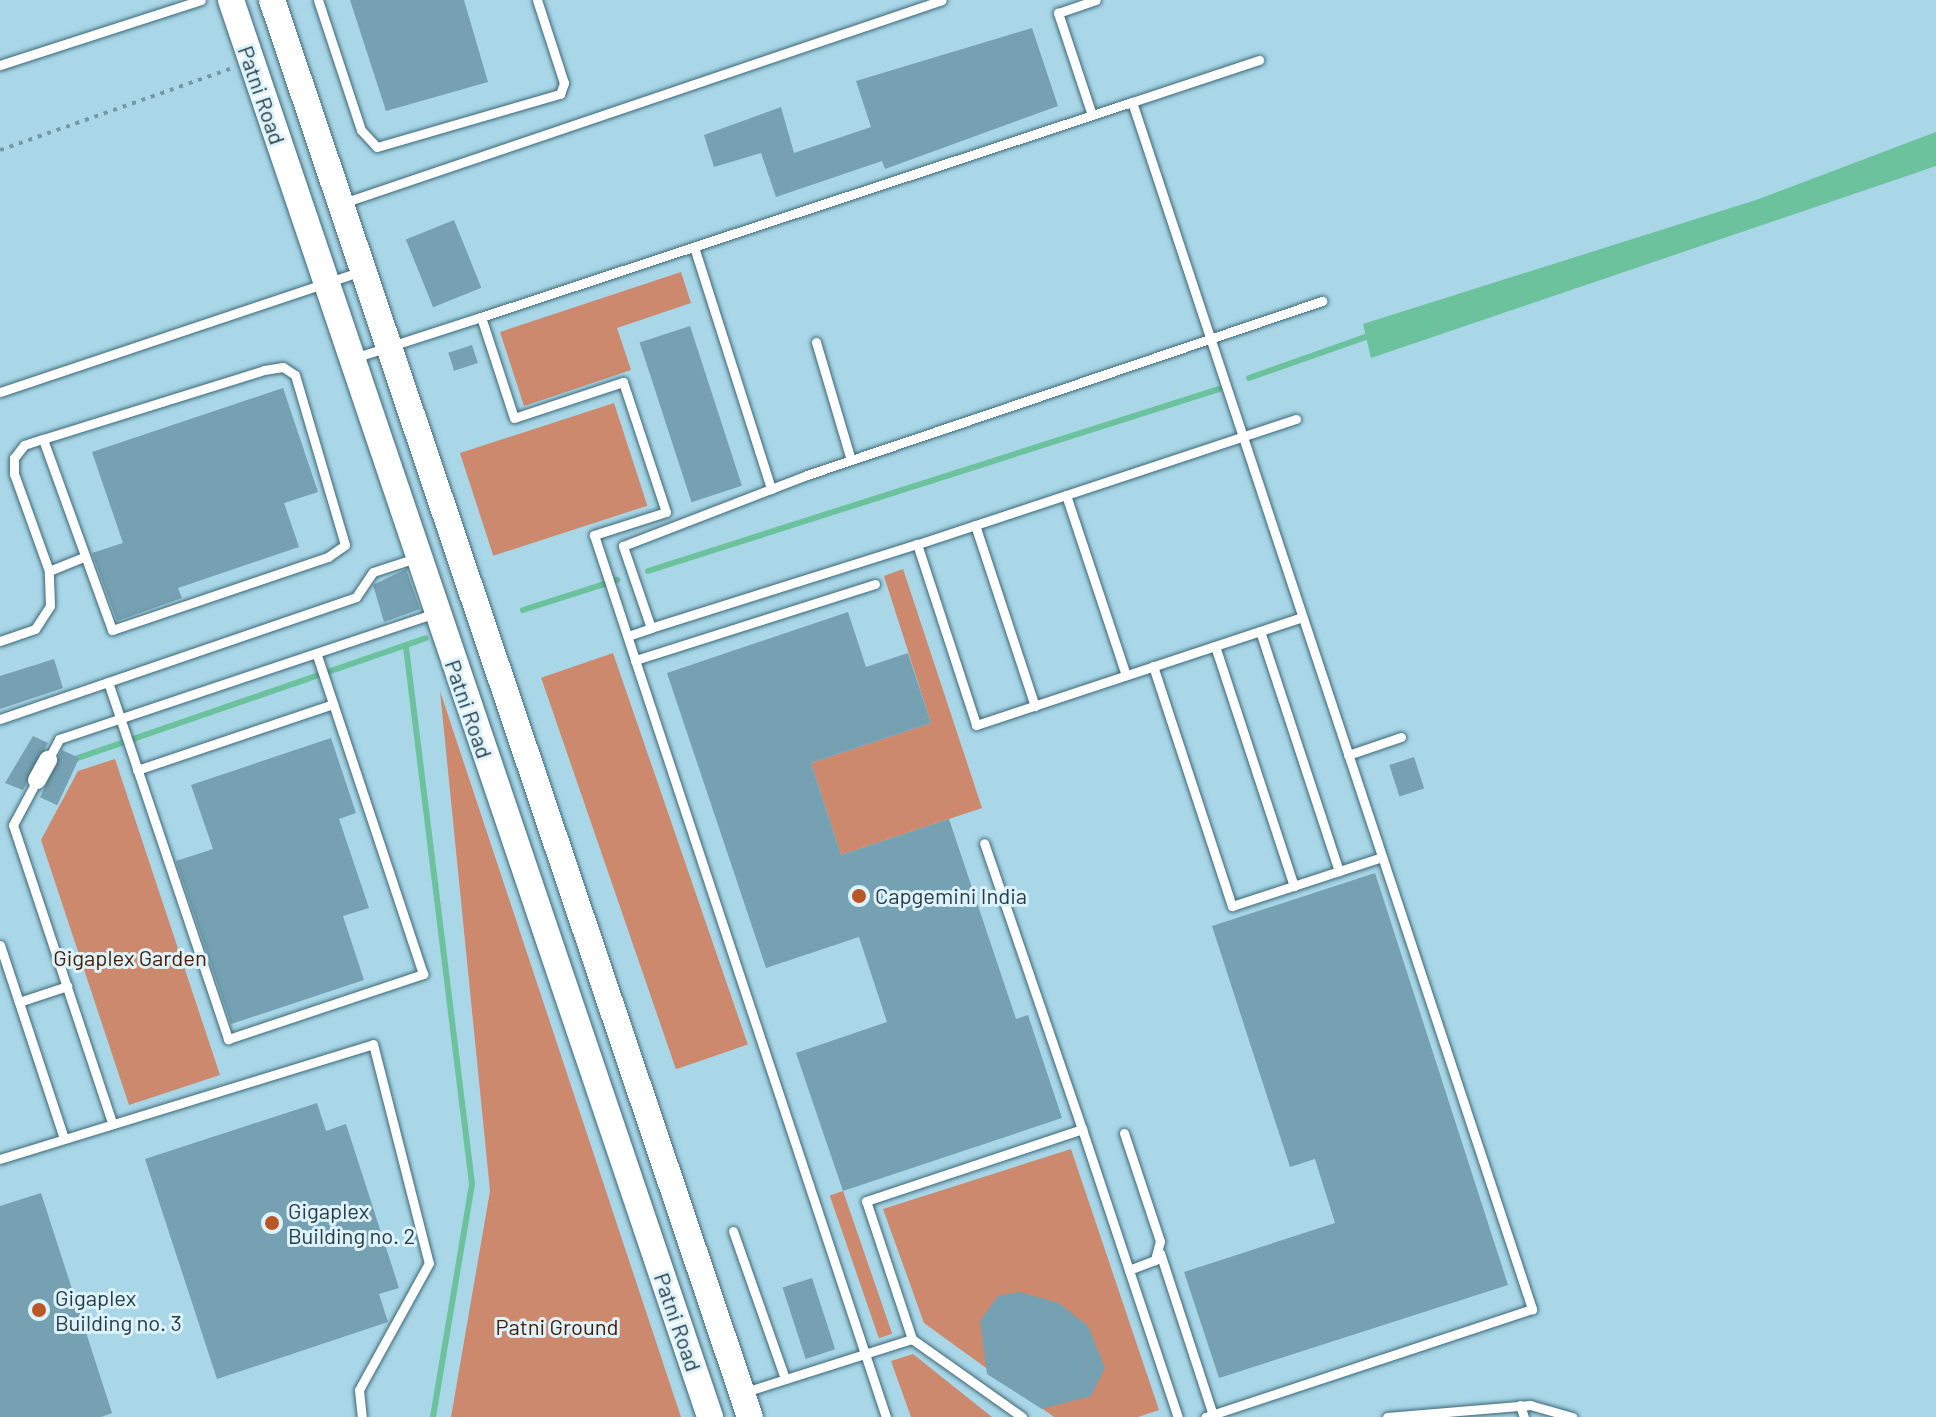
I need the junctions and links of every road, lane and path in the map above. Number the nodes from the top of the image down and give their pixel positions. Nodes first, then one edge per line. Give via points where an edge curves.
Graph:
1 (201, 0) edge
2 (231, 0) edge
3 (272, 0) edge
4 (318, 0) edge
5 (537, 0) edge
6 (942, 0) edge
7 (1096, 0) edge
8 (1259, 60) dead end
9 (251, 61) junction
10 (0, 65) edge
11 (1132, 102) junction
12 (1092, 115) junction
13 (0, 150) edge
14 (341, 203) junction
15 (694, 247) junction
16 (364, 271) junction
17 (326, 283) junction
18 (1322, 301) dead end
19 (481, 317) junction
20 (1211, 339) junction
21 (816, 342) dead end
22 (389, 347) junction
23 (351, 359) junction
24 (0, 392) edge
25 (1296, 419) dead end
26 (1242, 436) junction
27 (43, 439) junction
28 (851, 460) junction
29 (771, 489) junction
30 (1066, 495) junction
31 (975, 525) junction
32 (917, 544) junction
33 (83, 557) junction
34 (418, 557) junction
35 (49, 571) junction
36 (875, 584) dead end
37 (436, 613) junction
38 (1302, 617) junction
39 (651, 628) junction
40 (626, 631) junction
41 (1260, 631) junction
42 (0, 641) edge
43 (1215, 646) junction
44 (316, 653) junction
45 (635, 660) junction
46 (1153, 666) junction
47 (1126, 675) junction
48 (108, 682) junction
49 (333, 704) junction
50 (1035, 706) junction
51 (120, 718) junction
52 (0, 719) edge
53 (1401, 737) dead end
54 (1348, 755) junction
55 (48, 760) joint
56 (137, 770) junction
57 (37, 780) joint
58 (984, 843) dead end
59 (1382, 857) junction
60 (1339, 871) junction
61 (1294, 886) junction
62 (0, 945) edge
63 (67, 986) junction
64 (19, 1002) junction
65 (112, 1123) junction
66 (1082, 1129) junction
67 (1124, 1133) dead end
68 (64, 1138) junction
69 (0, 1159) edge
70 (733, 1231) dead end
71 (1160, 1253) junction
72 (1129, 1270) junction
73 (912, 1339) junction
74 (865, 1353) junction
75 (785, 1379) junction
76 (746, 1405) edge
77 (1520, 1405) junction
78 (1209, 1416) edge
79 (362, 1417) edge
80 (710, 1417) edge
81 (886, 1417) edge
82 (1022, 1417) edge
83 (1178, 1417) edge
84 (1387, 1417) edge
85 (1524, 1417) edge
86 (1572, 1417) edge

1 - 10 lane
2 - 9 main road, Patni Road
3 - 14 main road, Patni Road
4 - 5 lane via 361,130 377,147 560,94 564,83
6 - 14 lane
7 - 12 lane via 1058,13
8 - 11 lane
9 - 13 path
9 - 17 main road, Patni Road
11 - 12 lane
11 - 20 lane
12 - 15 lane
14 - 16 main road, Patni Road
15 - 19 lane
15 - 29 lane
16 - 17 lane
16 - 22 main road, Patni Road
17 - 23 main road, Patni Road
17 - 24 lane
18 - 20 lane
19 - 22 lane
19 - 40 lane via 514,418 623,382 666,512 594,535
20 - 26 lane
20 - 28 lane
21 - 28 lane
22 - 23 lane
22 - 76 main road, Patni Road
23 - 34 main road, Patni Road
25 - 26 lane
26 - 30 lane
26 - 38 lane
27 - 33 lane
27 - 33 lane via 283,367 295,375 345,528 345,545 328,557 121,630 104,623
27 - 35 lane via 14,458 14,474
28 - 29 lane
29 - 39 lane via 626,540
30 - 31 lane
30 - 47 lane
31 - 32 lane
31 - 50 lane
32 - 39 lane
32 - 50 lane via 976,725
33 - 35 lane
34 - 37 main road, Patni Road
34 - 48 lane via 373,572 356,597
35 - 42 lane via 50,606 35,629
36 - 45 lane
37 - 44 lane
37 - 80 main road, Patni Road
38 - 41 lane
38 - 54 lane
39 - 40 lane
40 - 45 lane
41 - 43 lane
41 - 60 lane
43 - 46 lane
43 - 61 lane
44 - 49 lane
44 - 51 lane
45 - 74 lane
46 - 47 lane
46 - 61 lane via 1232,906
47 - 50 lane
48 - 51 lane
48 - 52 lane
49 - 56 lane
49 - 56 lane via 423,974 228,1039
51 - 55 lane via 59,739
51 - 56 lane
53 - 54 lane
54 - 59 lane
55 - 57 street
57 - 63 lane via 13,825
58 - 66 lane
59 - 60 lane
59 - 78 lane via 1532,1309
60 - 61 lane
62 - 64 lane
63 - 64 lane
63 - 65 lane
64 - 68 lane
65 - 68 lane
65 - 79 lane via 373,1044 429,1263 359,1390
66 - 72 lane
66 - 73 lane via 866,1201
67 - 71 lane
68 - 69 lane
70 - 75 lane
71 - 72 lane
71 - 78 lane
72 - 83 lane
73 - 74 lane
73 - 82 lane
74 - 75 lane
74 - 81 lane
75 - 76 lane
77 - 84 lane
77 - 85 lane
77 - 86 lane via 1561,1409

